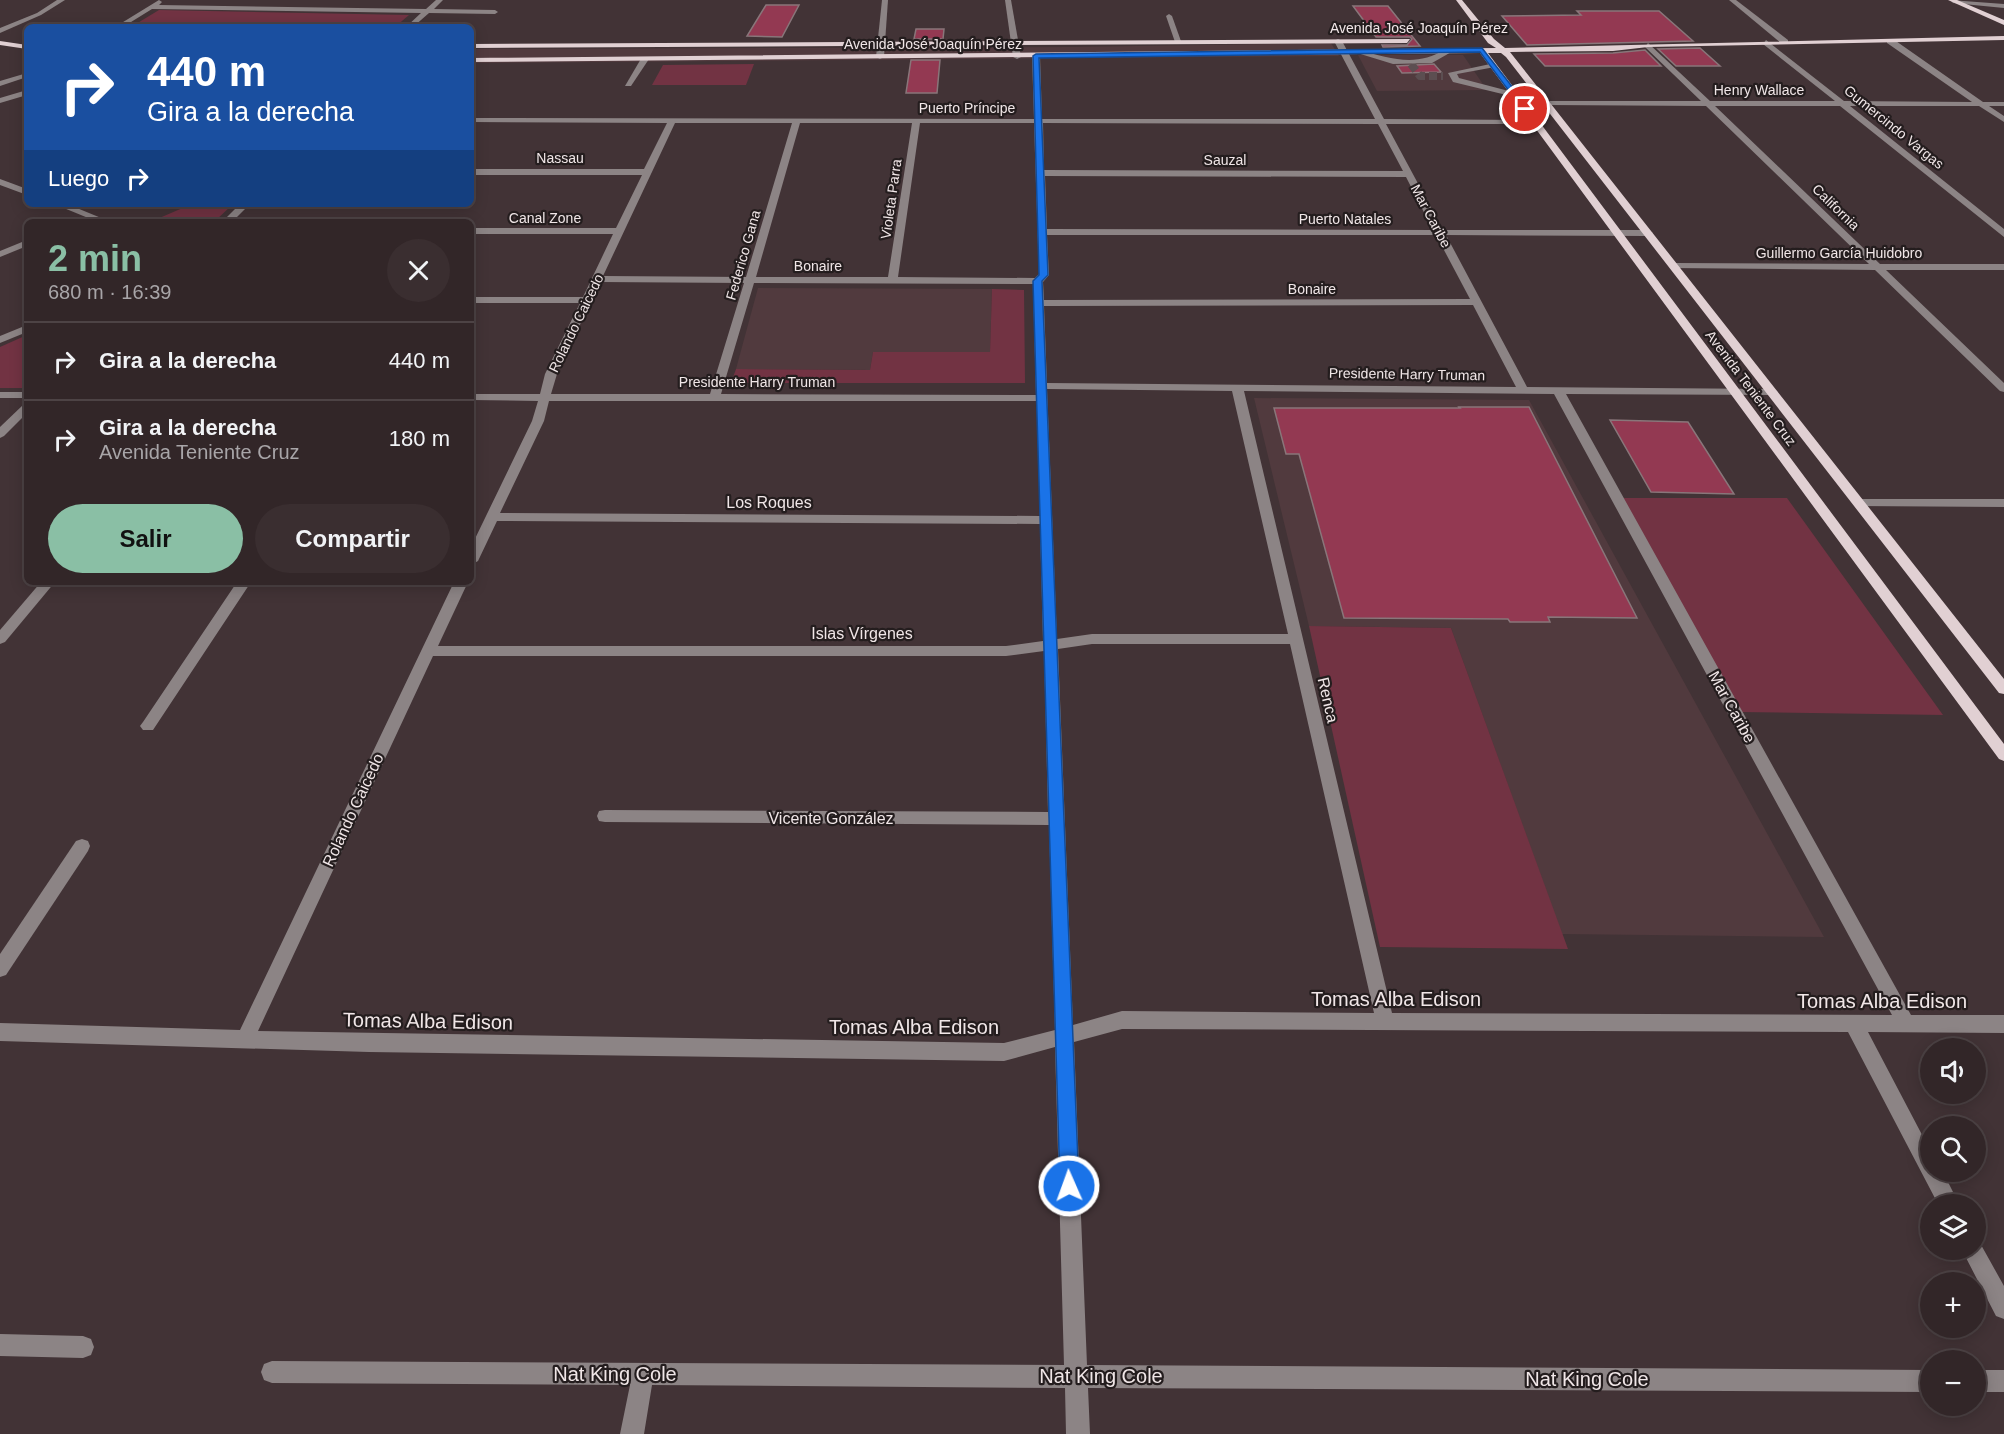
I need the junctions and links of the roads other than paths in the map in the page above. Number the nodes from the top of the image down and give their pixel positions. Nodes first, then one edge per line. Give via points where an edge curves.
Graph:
1 (62, 0) edge
2 (162, 0) edge
3 (440, 0) edge
4 (885, 0) edge
5 (1008, 0) edge
6 (1459, 0) edge
7 (1732, 0) edge
8 (1952, 0) edge
9 (2004, 6) edge
10 (151, 7) junction
11 (428, 11) junction
12 (495, 12) dead end
13 (1169, 16) dead end
14 (2003, 21) edge
15 (123, 24) edge
16 (413, 24) edge
17 (0, 31) edge
18 (2004, 38) edge
19 (1491, 40) junction
20 (1338, 41) junction
21 (1420, 41) dead end
22 (1556, 41) dead end
23 (1890, 41) junction
24 (0, 42) edge
25 (1179, 42) junction
26 (1766, 42) junction
27 (1785, 42) junction
28 (1016, 44) junction
29 (24, 45) edge
30 (708, 45) junction
31 (882, 45) junction
32 (1506, 45) junction
33 (1648, 45) junction
34 (474, 46) edge
35 (1481, 46) junction
36 (1449, 51) junction
37 (1345, 52) junction
38 (1358, 52) junction
39 (1036, 56) junction
40 (880, 57) junction
41 (1017, 57) junction
42 (645, 59) junction
43 (701, 59) junction
44 (474, 60) edge
45 (1492, 64) junction
46 (1453, 75) junction
47 (24, 76) edge
48 (1443, 76) tunnel mouth
49 (0, 84) edge
50 (628, 84) dead end
51 (24, 93) edge
52 (1515, 95) junction
53 (4, 100) edge
54 (1547, 103) junction
55 (1708, 103) junction
56 (24, 104) edge
57 (1844, 104) junction
58 (1982, 104) junction
59 (2004, 104) edge
60 (474, 120) edge
61 (672, 120) junction
62 (2004, 120) edge
63 (797, 121) junction
64 (916, 121) junction
65 (1038, 121) junction
66 (1381, 122) junction
67 (1535, 122) junction
68 (474, 172) edge
69 (648, 172) junction
70 (1040, 173) junction
71 (1409, 174) junction
72 (0, 182) edge
73 (24, 191) edge
74 (66, 207) edge
75 (242, 207) edge
76 (92, 217) junction
77 (86, 219) edge
78 (98, 219) edge
79 (230, 219) edge
80 (474, 231) edge
81 (620, 231) junction
82 (1042, 232) junction
83 (1440, 233) junction
84 (1617, 233) junction
85 (1648, 233) junction
86 (2004, 234) edge
87 (24, 244) edge
88 (0, 254) edge
89 (1674, 266) junction
90 (1875, 266) junction
91 (2004, 267) edge
92 (597, 279) junction
93 (750, 280) junction
94 (893, 280) junction
95 (1038, 281) junction
96 (474, 300) edge
97 (587, 300) junction
98 (1477, 302) junction
99 (1039, 303) junction
100 (24, 329) edge
101 (0, 340) edge
102 (1237, 387) junction
103 (2004, 389) edge
104 (1523, 390) junction
105 (1558, 390) junction
106 (1042, 392) junction
107 (1735, 392) junction
108 (1772, 392) junction
109 (0, 395) edge
110 (24, 395) edge
111 (474, 397) edge
112 (544, 397) junction
113 (715, 397) junction
114 (24, 410) edge
115 (0, 434) edge
116 (1859, 503) junction
117 (2004, 503) edge
118 (492, 517) junction
119 (1046, 520) junction
120 (474, 555) edge
121 (45, 585) edge
122 (242, 585) edge
123 (460, 585) edge
124 (0, 639) edge
125 (1295, 639) junction
126 (1051, 645) junction
127 (428, 651) junction
128 (2004, 689) edge
129 (148, 726) dead end
130 (2004, 755) edge
131 (605, 816) dead end
132 (1057, 819) junction
133 (82, 846) dead end
134 (0, 969) edge
135 (1385, 1022) junction
136 (1853, 1023) junction
137 (1906, 1023) junction
138 (2004, 1024) edge
139 (0, 1032) edge
140 (1064, 1036) junction
141 (245, 1039) junction
142 (1920, 1150) edge
143 (1978, 1260) edge
144 (2004, 1308) edge
145 (0, 1345) edge
146 (83, 1347) dead end
147 (272, 1372) dead end
148 (643, 1374) junction
149 (1076, 1376) junction
150 (1920, 1381) edge
151 (1986, 1381) edge
152 (2004, 1381) edge
153 (632, 1434) edge
154 (1078, 1434) edge

1 - 17 street
2 - 10 street
3 - 11 street
4 - 31 street
5 - 28 street
6 - 19 main road, Avenida Teniente Cruz
7 - 27 street
8 - 9 street
8 - 14 main road
10 - 11 street
10 - 15 street
11 - 12 street
11 - 16 street
13 - 25 street
18 - 23 main road, Avenida José Joaquín Pérez
19 - 32 main road, Avenida Teniente Cruz
19 - 35 main road
20 - 21 main road, Avenida José Joaquín Pérez
20 - 25 main road, Avenida José Joaquín Pérez
20 - 37 street, Mar Caribe
22 - 33 main road, Avenida José Joaquín Pérez
23 - 27 main road, Avenida José Joaquín Pérez
23 - 58 street
24 - 29 main road
25 - 28 main road, Avenida José Joaquín Pérez
26 - 27 main road, Avenida José Joaquín Pérez
26 - 33 main road, Avenida José Joaquín Pérez
26 - 57 street, Gumercindo Vargas
28 - 31 main road, Avenida José Joaquín Pérez
28 - 41 street
30 - 31 main road, Avenida José Joaquín Pérez
30 - 34 main road, Avenida José Joaquín Pérez
30 - 43 main road
31 - 40 street
32 - 33 main road, Avenida José Joaquín Pérez via 1613,49
32 - 35 main road, Avenida José Joaquín Pérez
32 - 54 main road, Avenida Teniente Cruz
33 - 55 street, California
35 - 36 main road, Avenida José Joaquín Pérez
35 - 45 main road, Avenida Teniente Cruz
36 - 38 main road, Avenida José Joaquín Pérez
36 - 38 street via 1432,61 1410,63
37 - 38 main road, Avenida José Joaquín Pérez
37 - 39 main road, Avenida José Joaquín Pérez
37 - 66 street, Mar Caribe
39 - 41 main road, Avenida José Joaquín Pérez
39 - 65 street
40 - 41 main road, Avenida José Joaquín Pérez
40 - 43 main road, Avenida José Joaquín Pérez
42 - 43 main road, Avenida José Joaquín Pérez
42 - 44 main road, Avenida José Joaquín Pérez
42 - 50 street
45 - 46 street
45 - 52 main road, Avenida Teniente Cruz
46 - 48 street
46 - 52 street, Henry Wallace via 1456,80
47 - 49 street
51 - 53 street
52 - 54 street, Henry Wallace
52 - 67 main road, Avenida Teniente Cruz
53 - 56 street
54 - 55 street, Henry Wallace
54 - 85 main road, Avenida Teniente Cruz
55 - 57 street, Henry Wallace
55 - 90 street, California
57 - 58 street, Henry Wallace
57 - 86 street, Gumercindo Vargas
58 - 59 street, Henry Wallace
58 - 62 street
60 - 61 street, Puerto Príncipe
61 - 63 street, Puerto Príncipe
61 - 69 street, Rolando Caicedo
63 - 64 street, Puerto Príncipe
63 - 93 street, Federico Gana
64 - 65 street, Puerto Príncipe
64 - 94 street, Violeta Parra
65 - 66 street, Puerto Príncipe
65 - 70 street
66 - 67 street, Puerto Príncipe
66 - 71 street, Mar Caribe
67 - 84 main road, Avenida Teniente Cruz
68 - 69 street, Nassau
69 - 81 street, Rolando Caicedo
70 - 71 street, Sauzal
70 - 82 street
71 - 83 street, Mar Caribe
72 - 73 street
74 - 76 street
75 - 79 street
76 - 77 street
76 - 78 street
80 - 81 street, Canal Zone
81 - 92 street, Rolando Caicedo
82 - 83 street, Puerto Natales
82 - 95 street via 1044,275
83 - 84 street, Puerto Natales
83 - 98 street, Mar Caribe
84 - 85 street, Puerto Natales
84 - 107 main road, Avenida Teniente Cruz
85 - 89 main road, Avenida Teniente Cruz
87 - 88 street
89 - 90 street, Guillermo García Huidobro
89 - 108 main road, Avenida Teniente Cruz
90 - 91 street, Guillermo García Huidobro
90 - 103 street, California
92 - 93 street, Bonaire
92 - 97 street, Rolando Caicedo
93 - 94 street, Bonaire
93 - 113 street, Federico Gana
94 - 95 street, Bonaire
95 - 99 street
96 - 97 street
97 - 112 street, Rolando Caicedo
98 - 99 street, Bonaire
98 - 104 street, Mar Caribe
99 - 106 street
100 - 101 street
102 - 104 street, Presidente Harry Truman
102 - 106 street, Presidente Harry Truman
102 - 125 street, Renca
104 - 105 street, Presidente Harry Truman
105 - 107 street, Presidente Harry Truman
105 - 137 street, Mar Caribe
106 - 113 street, Presidente Harry Truman
106 - 119 street
107 - 108 street, Presidente Harry Truman
107 - 130 main road, Avenida Teniente Cruz
108 - 116 main road, Avenida Teniente Cruz
109 - 110 street
111 - 112 street, Presidente Harry Truman
112 - 113 street, Presidente Harry Truman
112 - 118 street, Rolando Caicedo via 538,421
114 - 115 street
116 - 117 street
116 - 128 main road, Avenida Teniente Cruz
118 - 119 street, Los Roques
118 - 120 street, Rolando Caicedo
119 - 126 street
121 - 124 street
122 - 129 street
123 - 127 street, Rolando Caicedo
125 - 126 street, Islas Vírgenes via 1092,639
125 - 135 street, Renca
126 - 127 street, Islas Vírgenes via 1006,651
126 - 132 street
127 - 141 street, Rolando Caicedo
131 - 132 street, Vicente González
132 - 140 street
133 - 134 street
135 - 136 street, Tomas Alba Edison
135 - 140 street, Tomas Alba Edison via 1122,1020
136 - 137 street, Tomas Alba Edison
136 - 142 street
137 - 138 street, Tomas Alba Edison
139 - 141 street, Tomas Alba Edison
140 - 141 street, Tomas Alba Edison via 1004,1052
140 - 149 street
143 - 144 street
145 - 146 street
147 - 148 street, Nat King Cole
148 - 149 street, Nat King Cole
148 - 153 street
149 - 150 street, Nat King Cole
149 - 154 street
151 - 152 street

